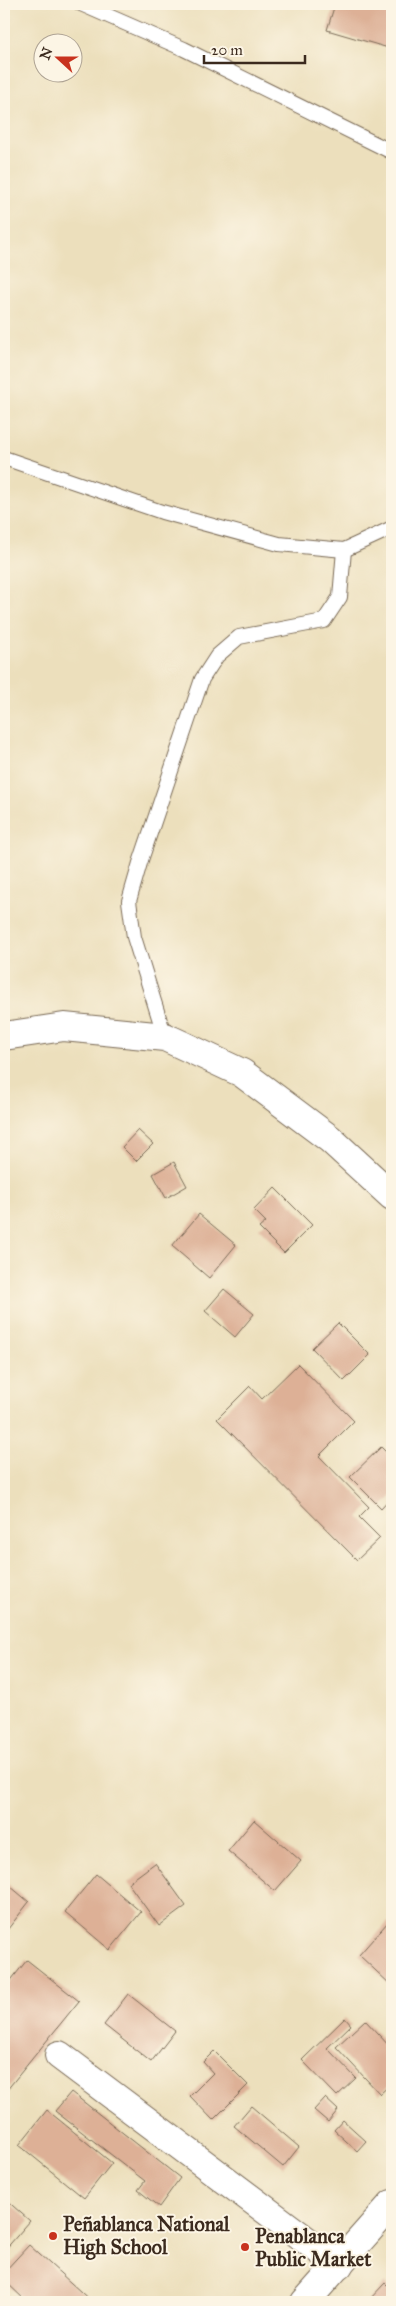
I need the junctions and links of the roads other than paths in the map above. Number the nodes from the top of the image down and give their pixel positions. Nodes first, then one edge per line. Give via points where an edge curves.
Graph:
1 (80, 4) edge
2 (392, 152) edge
3 (4, 458) edge
4 (392, 528) edge
5 (344, 550) junction
6 (4, 1036) edge
7 (165, 1037) junction
8 (392, 1196) edge
9 (59, 2055) dead end
10 (392, 2204) edge
11 (338, 2265) junction
12 (305, 2302) edge

1 - 2 lane via 193,53
3 - 5 lane via 162,512 270,542
4 - 5 lane
5 - 7 lane via 340,597 324,621 239,637 217,656 202,679 129,901 134,937
6 - 7 street via 64,1027
7 - 8 street via 242,1073 330,1139
9 - 11 street
10 - 11 street
11 - 12 street

